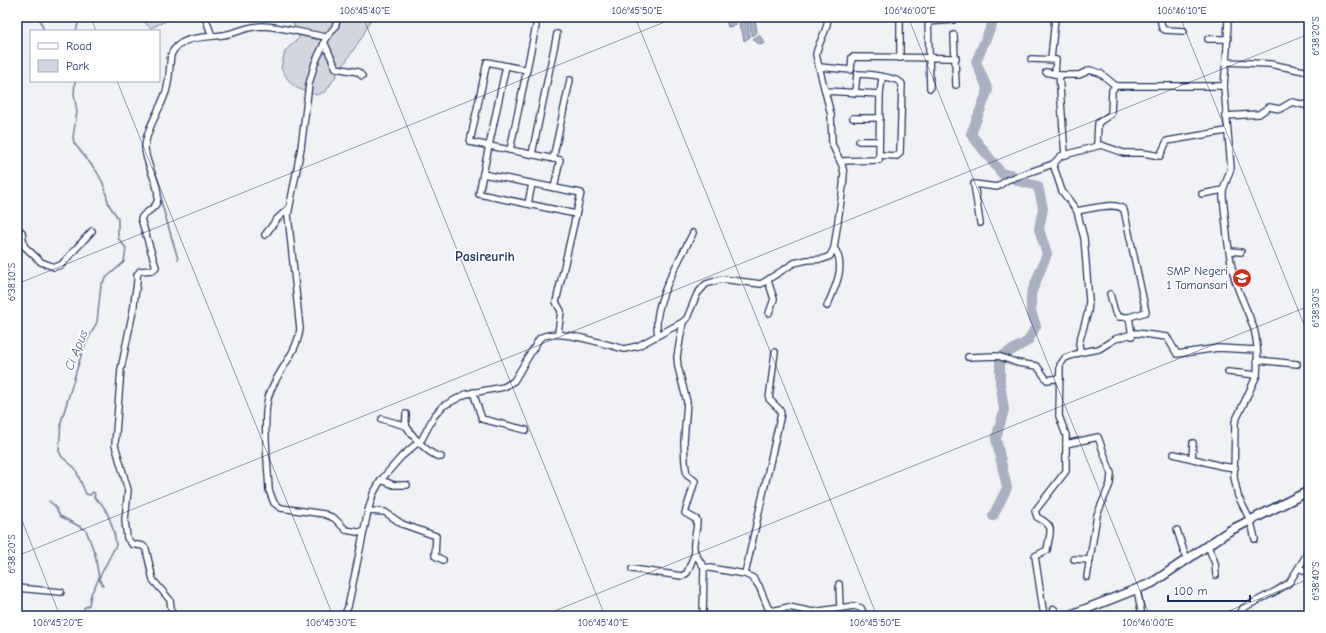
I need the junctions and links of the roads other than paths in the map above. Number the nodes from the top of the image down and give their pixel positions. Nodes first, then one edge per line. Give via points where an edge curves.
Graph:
1 (205, 17) edge
2 (338, 17) edge
3 (828, 17) edge
4 (900, 17) edge
5 (1049, 17) edge
6 (1160, 17) edge
7 (1228, 17) edge
8 (928, 19) edge
9 (953, 20) dead end
10 (536, 26) dead end
11 (1184, 31) dead end
12 (557, 34) dead end
13 (212, 36) junction
14 (954, 36) dead end
15 (1208, 38) dead end
16 (1228, 39) junction
17 (325, 40) junction
18 (900, 58) junction
19 (930, 58) junction
20 (956, 58) junction
21 (1051, 58) junction
22 (1031, 59) dead end
23 (1226, 62) junction
24 (506, 66) junction
25 (819, 67) junction
26 (527, 70) junction
27 (1046, 72) dead end
28 (1309, 72) edge
29 (1057, 74) junction
30 (362, 76) dead end
31 (882, 78) junction
32 (570, 80) dead end
33 (956, 85) dead end
34 (1116, 86) junction
35 (1224, 86) junction
36 (930, 88) dead end
37 (825, 91) junction
38 (855, 93) junction
39 (880, 94) junction
40 (1309, 106) edge
41 (1225, 116) junction
42 (853, 118) dead end
43 (880, 118) junction
44 (1226, 131) junction
45 (859, 141) dead end
46 (880, 141) junction
47 (489, 146) junction
48 (1097, 146) junction
49 (510, 150) junction
50 (532, 154) junction
51 (879, 155) junction
52 (1066, 155) junction
53 (553, 159) junction
54 (840, 161) junction
55 (1053, 164) junction
56 (483, 174) junction
57 (532, 184) junction
58 (554, 188) junction
59 (1223, 190) junction
60 (1202, 194) dead end
61 (528, 204) junction
62 (290, 208) junction
63 (1077, 211) junction
64 (576, 214) junction
65 (980, 223) dead end
66 (17, 229) edge
67 (92, 231) dead end
68 (693, 233) dead end
69 (265, 235) dead end
70 (834, 248) junction
71 (1230, 251) junction
72 (1241, 252) dead end
73 (768, 281) junction
74 (1110, 294) dead end
75 (827, 306) dead end
76 (769, 313) dead end
77 (1129, 317) junction
78 (683, 322) junction
79 (558, 333) junction
80 (658, 334) junction
81 (1132, 336) junction
82 (1257, 350) junction
83 (775, 352) dead end
84 (1082, 352) junction
85 (968, 357) dead end
86 (1257, 360) junction
87 (1297, 364) dead end
88 (1228, 372) dead end
89 (1257, 375) junction
90 (1060, 378) junction
91 (473, 392) junction
92 (406, 414) dead end
93 (382, 419) dead end
94 (406, 426) junction
95 (526, 430) dead end
96 (418, 442) junction
97 (1193, 443) dead end
98 (1066, 444) junction
99 (1174, 454) dead end
100 (441, 457) dead end
101 (1192, 458) junction
102 (1235, 468) junction
103 (381, 480) junction
104 (407, 484) dead end
105 (1309, 491) edge
106 (368, 511) junction
107 (1250, 520) junction
108 (1177, 530) dead end
109 (363, 532) junction
110 (1255, 539) dead end
111 (1208, 546) junction
112 (1309, 551) edge
113 (695, 553) junction
114 (1074, 559) dead end
115 (443, 560) dead end
116 (1090, 560) junction
117 (1187, 561) junction
118 (704, 567) junction
119 (1299, 568) junction
120 (632, 570) dead end
121 (1309, 573) edge
122 (745, 574) junction
123 (1216, 575) dead end
124 (1087, 577) dead end
125 (839, 584) dead end
126 (17, 588) edge
127 (1137, 590) junction
128 (61, 592) dead end
129 (840, 608) junction
130 (1054, 609) dead end
131 (703, 614) dead end
132 (172, 616) edge
133 (344, 616) edge
134 (864, 616) edge
135 (1044, 616) edge
136 (1059, 616) edge
137 (1068, 616) edge
138 (1142, 616) edge
139 (1240, 616) edge

1 - 13 street
2 - 17 street via 335,27
3 - 25 street via 827,30 817,49
4 - 18 street
5 - 21 street via 1055,19
6 - 11 street via 1162,28 1165,30
7 - 16 street
8 - 9 street
8 - 19 street
10 - 26 street
12 - 50 street
13 - 17 street via 262,26 288,29
13 - 132 street via 189,40 174,49 164,97 145,144 158,196 152,210 140,219 156,267 153,270 140,271 137,275 138,286 134,295 121,369 115,445 128,493 125,520 127,538 132,544 146,549 153,580 170,600
14 - 20 street
15 - 16 street
16 - 23 street
17 - 30 street via 336,68 358,72
17 - 62 street via 309,84
18 - 19 street
18 - 25 street via 852,57 851,70
19 - 20 street
19 - 36 street
20 - 33 street
21 - 22 street via 1044,61
21 - 29 street via 1056,60
23 - 28 street via 1270,64
23 - 35 street
24 - 26 street
24 - 47 street
24 - 47 street via 487,62 484,76 470,142
25 - 37 street
26 - 49 street
27 - 29 street
29 - 34 street via 1079,75 1090,70 1100,73
29 - 52 street
31 - 38 street via 857,74
31 - 39 street
31 - 51 street via 898,80 902,84 901,142 899,156
32 - 53 street
34 - 35 street
34 - 48 street via 1112,90 1111,114 1098,123
35 - 41 street
37 - 38 street
37 - 54 street via 832,124 832,144
38 - 39 street
39 - 43 street
40 - 41 street via 1292,102 1280,109 1269,107 1259,114
41 - 44 street
42 - 43 street
43 - 46 street
44 - 48 street via 1167,141 1160,156 1124,153
44 - 59 street via 1231,168
45 - 46 street
46 - 51 street
47 - 49 street
47 - 56 street
48 - 52 street
49 - 50 street
50 - 53 street
51 - 54 street via 878,161
52 - 55 street
53 - 58 street via 560,160
54 - 70 street via 844,173
55 - 63 street via 1062,192
55 - 65 street via 1011,179 997,187 974,184
56 - 57 street
56 - 61 street via 479,194
57 - 58 street
57 - 61 street
58 - 64 street via 581,193
59 - 60 street
59 - 71 street
61 - 64 street
62 - 69 street via 277,219
62 - 109 street via 288,224 292,240 300,329 297,342 273,384 267,403 270,495 274,503 281,508 324,514 334,518 346,530
63 - 77 street via 1113,206 1122,207 1124,210 1146,309 1143,314
63 - 84 street via 1084,238 1089,301 1079,343
64 - 79 street via 556,302 561,311
66 - 67 street via 22,232 24,246 46,266 54,267 69,258
68 - 80 street via 658,309
70 - 73 street via 828,258 798,261
70 - 75 street via 839,257 839,267 836,284
71 - 72 street
71 - 82 street via 1233,273 1254,328
73 - 76 street via 774,297
73 - 78 street via 756,284 722,279 706,284 696,294
74 - 77 street via 1117,315
77 - 81 street
78 - 80 street
78 - 113 street via 677,357 687,402 684,441 686,471 695,481 685,513 697,520
79 - 80 street via 624,349 638,346
79 - 91 street via 544,335 539,339 514,381 504,386
81 - 82 street via 1136,333 1167,337 1177,354 1218,348
81 - 84 street via 1115,339 1099,349
82 - 86 street
83 - 122 street via 769,399 781,414
84 - 90 street via 1063,360 1060,365
85 - 90 street via 1000,357 1037,366 1047,380
86 - 87 street
86 - 89 street
88 - 89 street
89 - 102 street via 1235,422
90 - 98 street via 1059,416
91 - 95 street via 482,419
91 - 96 street via 443,406
92 - 94 street
93 - 94 street
94 - 96 street
96 - 100 street via 432,455
96 - 103 street
97 - 101 street
98 - 116 street via 1098,437 1111,471 1110,484 1097,515
98 - 135 street via 1066,473 1035,511 1037,517 1049,523 1051,527 1047,550 1035,556
99 - 101 street
101 - 102 street
102 - 107 street via 1235,486
103 - 104 street via 394,486
103 - 106 street
105 - 107 main road
106 - 109 street
106 - 115 street via 385,512 402,524 436,536 435,556
107 - 110 street
107 - 111 main road
108 - 117 street
109 - 133 street
111 - 117 main road
111 - 123 street via 1215,563
112 - 119 street
113 - 118 street
113 - 120 street via 687,573 682,576
114 - 116 street
116 - 124 street
117 - 127 main road
118 - 122 street
118 - 131 street
119 - 121 street
119 - 139 street via 1289,583 1243,608
122 - 129 street via 753,578 759,586 768,608 772,611 788,607 813,612
125 - 129 street
126 - 128 street
127 - 137 main road
127 - 138 street
129 - 134 street via 858,607
130 - 136 street

